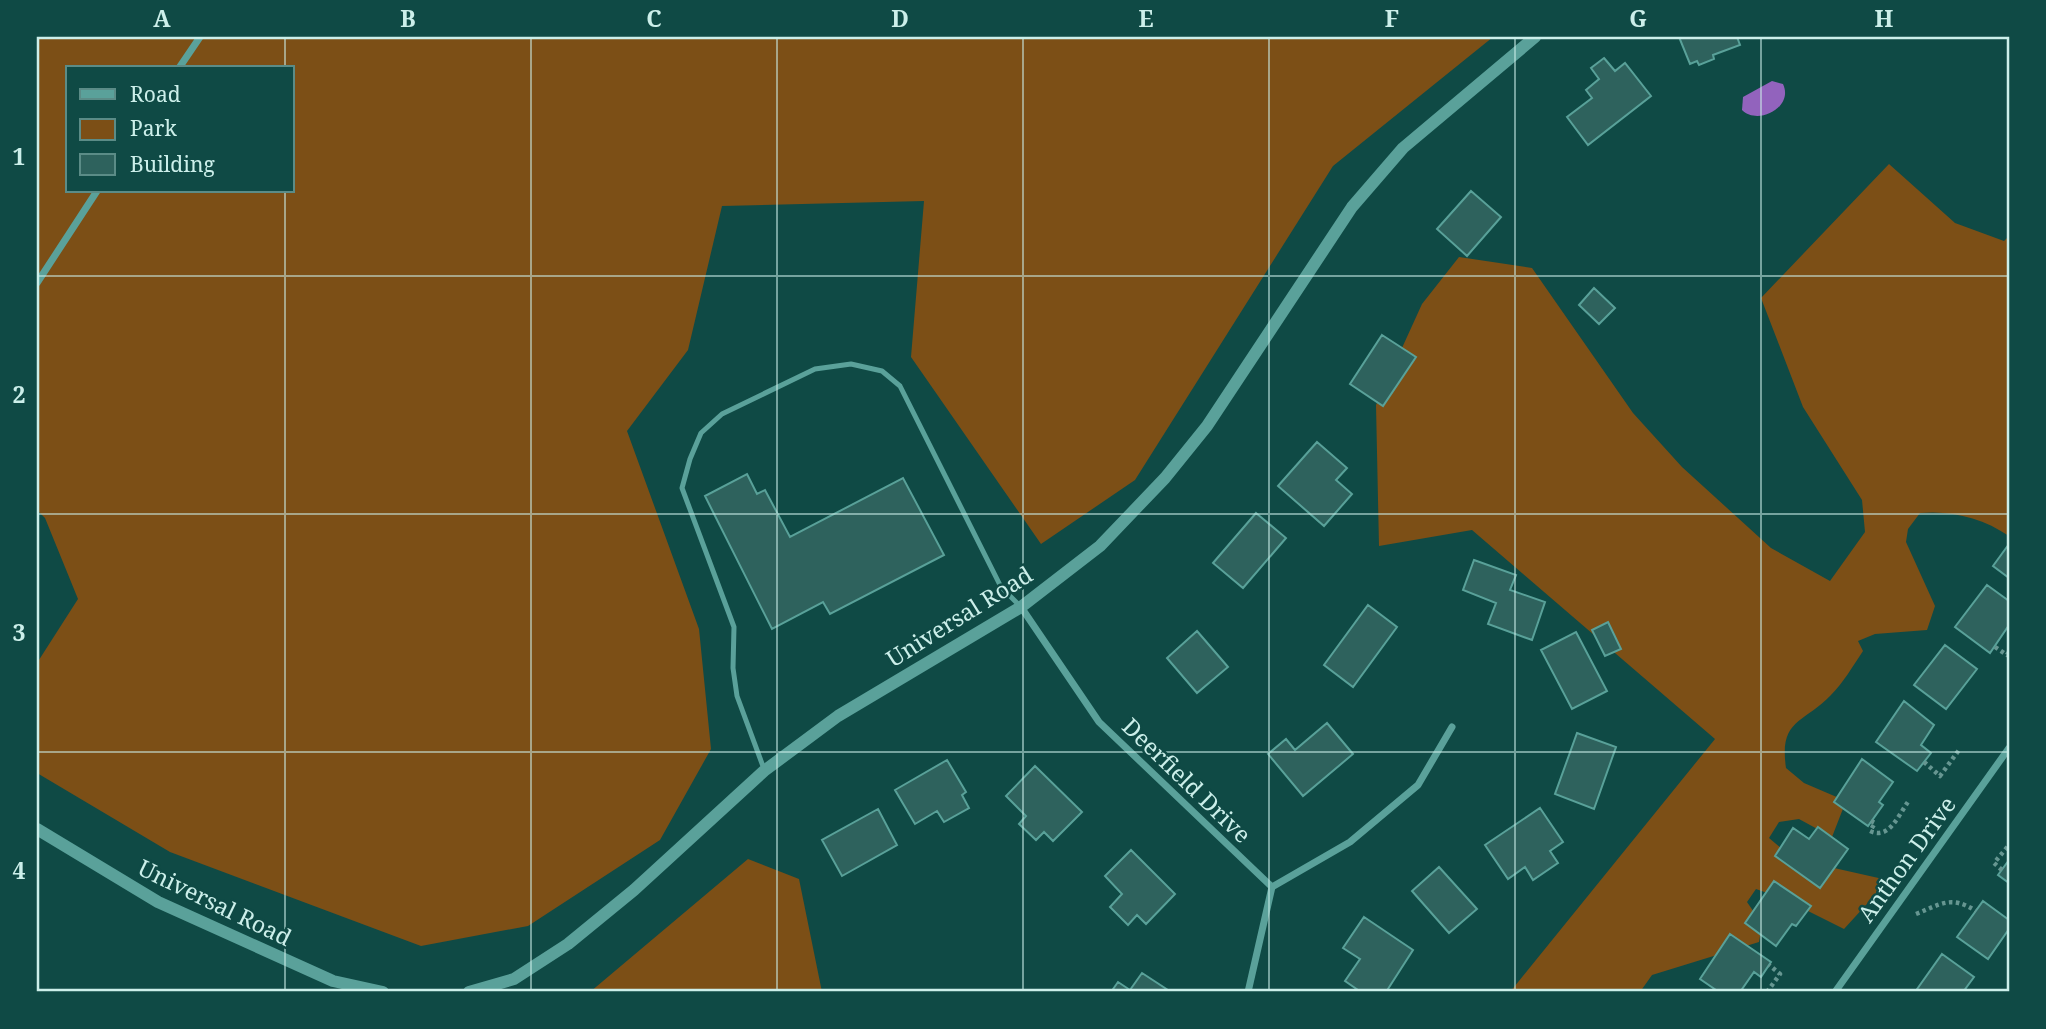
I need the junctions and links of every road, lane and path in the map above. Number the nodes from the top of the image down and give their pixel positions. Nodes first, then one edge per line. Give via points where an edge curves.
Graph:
1 (200, 37) edge
2 (1535, 37) edge
3 (179, 66) edge
4 (96, 192) edge
5 (37, 284) edge
6 (1021, 607) junction
7 (1995, 646) dead end
8 (2009, 652) edge
9 (1452, 727) dead end
10 (2009, 748) edge
11 (1959, 750) dead end
12 (1924, 762) dead end
13 (764, 771) junction
14 (1908, 802) dead end
15 (1871, 821) dead end
16 (37, 829) edge
17 (2009, 845) edge
18 (2002, 870) dead end
19 (1272, 887) junction
20 (1976, 911) dead end
21 (1910, 916) dead end
22 (1769, 965) dead end
23 (383, 992) edge
24 (469, 992) edge
25 (1248, 992) edge
26 (1767, 992) edge
27 (1835, 992) edge

1 - 3 street
2 - 6 street, Universal Road via 1403,148 1352,207 1207,426 1165,478 1100,546
4 - 5 street
6 - 13 street, Universal Road via 838,716
6 - 13 lane via 1001,587 900,387 882,371 851,364 815,369 722,414 701,433 682,488 734,627 737,696
6 - 19 street, Deerfield Drive via 1099,722
7 - 8 path via 2007,655
9 - 19 street via 1418,785 1350,842
10 - 27 street, Anthon Drive
11 - 12 path via 1940,776
13 - 24 street, Universal Road via 568,944 514,979
14 - 15 path via 1887,831 1870,831 1875,823
16 - 23 street, Universal Road via 158,902 333,981
17 - 18 path via 1994,863
19 - 25 street
20 - 21 path via 1961,902 1947,901
22 - 26 path via 1780,974

